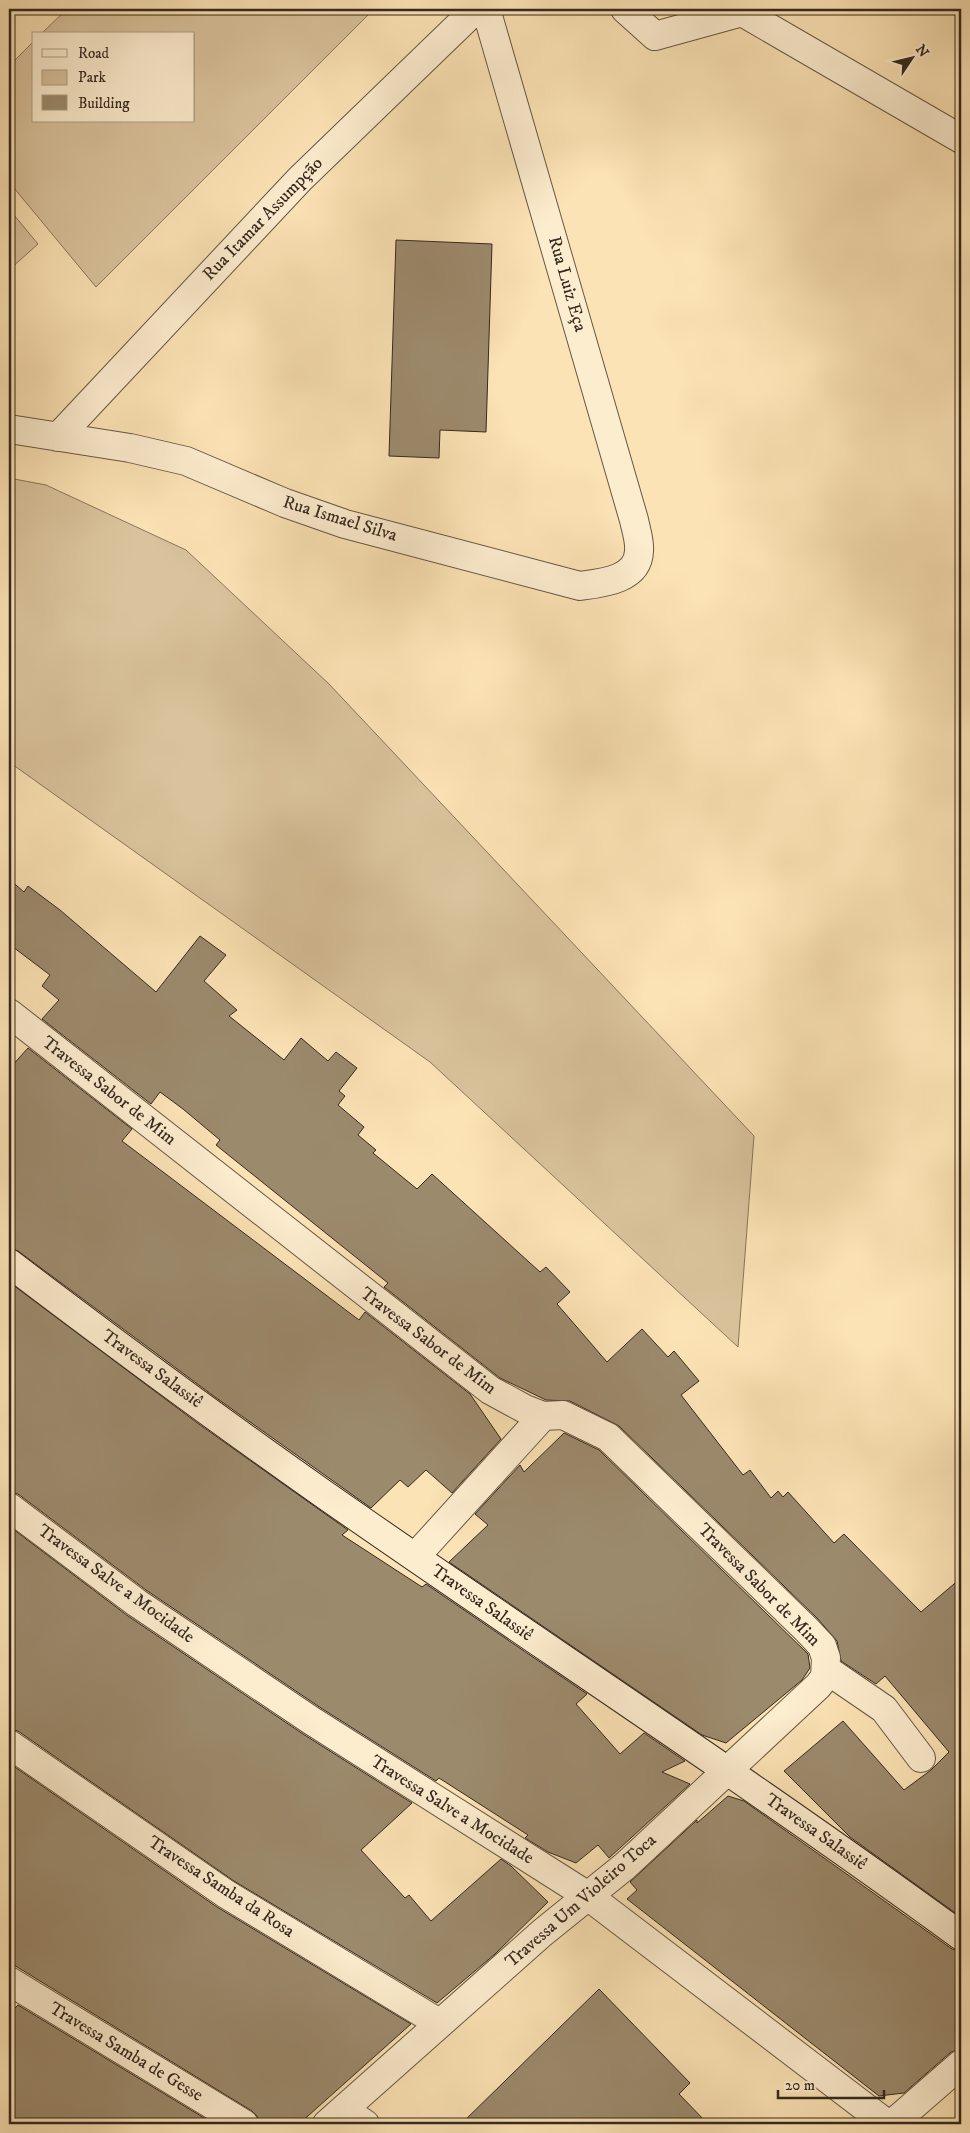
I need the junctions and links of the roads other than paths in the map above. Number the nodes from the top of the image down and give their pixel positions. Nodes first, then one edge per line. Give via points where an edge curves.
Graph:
1 (476, 9) edge
2 (486, 9) edge
3 (625, 9) edge
4 (961, 139) edge
5 (9, 429) edge
6 (58, 437) junction
7 (638, 562) joint
8 (9, 1013) edge
9 (9, 1263) edge
10 (543, 1416) junction
11 (9, 1507) edge
12 (415, 1557) junction
13 (827, 1670) junction
14 (9, 1744) edge
15 (921, 1758) dead end
16 (729, 1770) junction
17 (588, 1896) junction
18 (961, 1936) edge
19 (9, 1981) edge
20 (439, 2023) junction
21 (961, 2064) edge
22 (345, 2120) edge
23 (244, 2124) edge
24 (887, 2124) edge
25 (892, 2124) edge

1 - 6 street, Rua Itamar Assumpção via 300,179
2 - 7 street, Rua Luiz Eça via 613,440 634,520 640,550
3 - 4 street via 655,36 742,12
5 - 6 street, Rua Ismael Silva
6 - 7 street, Rua Ismael Silva via 186,461 285,503 345,524 580,586 612,581
8 - 10 street, Travessa Sabor de Mim via 490,1390 524,1410
9 - 12 street, Travessa Salassiê via 142,1363
10 - 12 street
10 - 13 street, Travessa Sabor de Mim via 563,1416 608,1437 822,1646
11 - 17 street, Travessa Salve a Mocidade via 138,1602 312,1721
12 - 16 street, Travessa Salassiê
13 - 15 street via 884,1709
13 - 16 street, Travessa Um Violeiro Toca via 818,1686
14 - 20 street, Travessa Samba da Rosa via 226,1894
16 - 17 street, Travessa Um Violeiro Toca
16 - 18 street, Travessa Salassiê
17 - 20 street, Travessa Um Violeiro Toca
17 - 24 street, Travessa Salve a Mocidade
19 - 23 street, Travessa Samba de Gesse
20 - 22 street, Travessa Um Violeiro Toca
21 - 25 street

